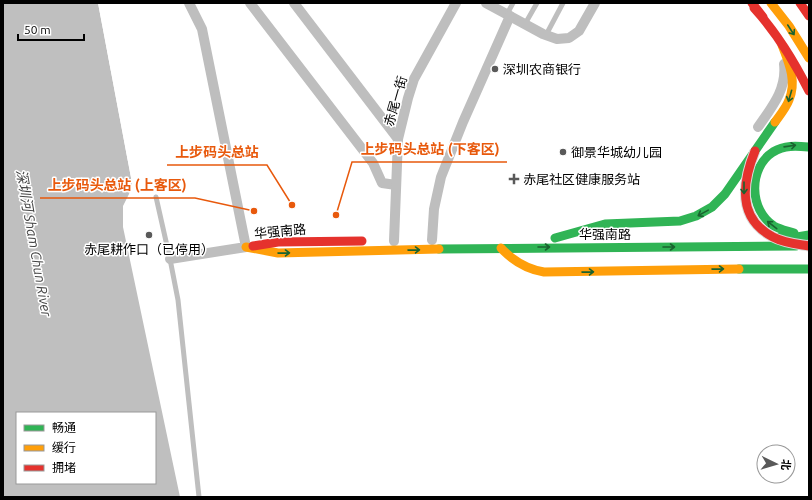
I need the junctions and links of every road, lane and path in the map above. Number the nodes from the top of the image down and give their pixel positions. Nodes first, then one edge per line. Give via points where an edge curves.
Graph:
1 (189, 3) edge
2 (250, 3) edge
3 (294, 3) edge
4 (456, 3) edge
5 (487, 3) edge
6 (513, 3) edge
7 (537, 3) edge
8 (563, 3) edge
9 (595, 3) edge
10 (749, 3) edge
11 (752, 3) edge
12 (771, 3) edge
13 (801, 3) edge
14 (809, 11) edge
15 (508, 15) junction
16 (809, 16) edge
17 (763, 18) junction
18 (525, 24) junction
19 (546, 35) junction
20 (782, 45) junction
21 (809, 58) edge
22 (809, 91) edge
23 (758, 127) dead end
24 (398, 138) junction
25 (809, 147) edge
26 (755, 151) junction
27 (396, 186) junction
28 (156, 197) dead end
29 (809, 234) edge
30 (758, 236) dead end
31 (594, 237) dead end
32 (432, 240) dead end
33 (372, 241) dead end
34 (394, 241) dead end
35 (809, 246) edge
36 (246, 247) junction
37 (501, 248) junction
38 (530, 258) dead end
39 (170, 259) junction
40 (809, 269) edge
41 (199, 497) edge

1 - 36 street via 202,29
2 - 27 street via 373,163 382,183
3 - 24 street
4 - 24 street, 赤尾一街 via 414,79
5 - 15 street
6 - 15 lane
7 - 18 lane
8 - 19 lane
9 - 19 street via 579,31 569,38 557,39
10 - 17 main road
10 - 23 street via 778,47 785,70 781,92
11 - 17 main road
12 -> 21 main road
13 - 14 main road
13 - 16 main road
15 - 18 street
15 - 32 street via 441,177 434,209
17 - 20 main road
18 - 19 street
20 - 22 main road
20 -> 26 main road via 793,77 789,101
24 - 27 street, 赤尾一街
29 -> 25 main road via 777,229 759,210 754,194 759,168 772,152 792,145
26 -> 31 main road, 华强南路, bridge via 725,194 712,207 696,216 670,222 605,224 551,238
26 -> 35 main road, bridge via 744,180 744,200 754,221 767,234 785,242
27 - 34 street, 赤尾一街
28 - 39 lane
29 - 30 main road via 797,237
33 - 36 main road, 华强南路 via 278,242
37 -> 35 main road, 华强南路, bridge
36 -> 37 main road, 华强南路 via 278,253
36 - 39 street
37 - 38 main road
37 -> 40 main road via 517,263 544,272
39 - 41 lane via 178,300

